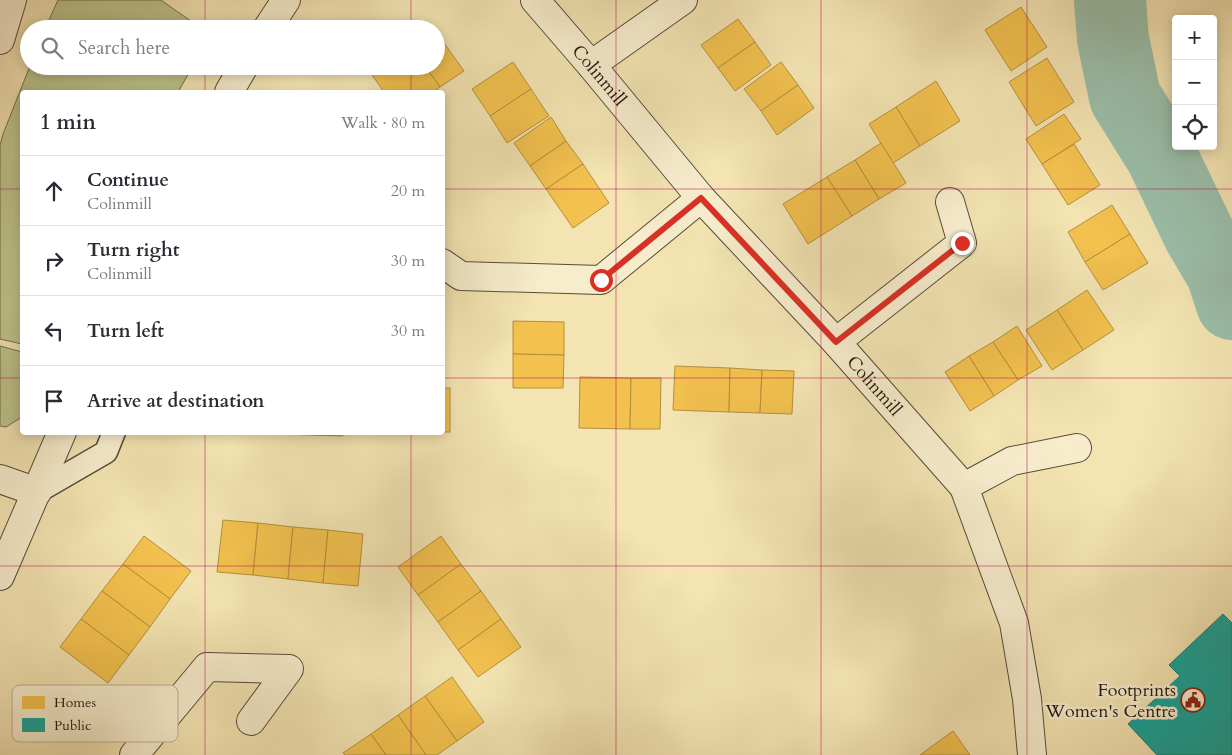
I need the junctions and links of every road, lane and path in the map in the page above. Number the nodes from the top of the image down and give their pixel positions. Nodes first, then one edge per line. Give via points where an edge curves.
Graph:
1 (12, 0) edge
2 (286, 0) edge
3 (535, 0) edge
4 (683, 0) edge
5 (274, 20) edge
6 (0, 40) edge
7 (591, 65) junction
8 (239, 75) edge
9 (230, 90) edge
10 (701, 198) junction
11 (950, 202) dead end
12 (445, 265) edge
13 (836, 342) junction
14 (61, 435) edge
15 (113, 435) edge
16 (1077, 448) dead end
17 (0, 479) edge
18 (964, 487) junction
19 (37, 492) junction
20 (0, 576) edge
21 (178, 702) edge
22 (251, 721) dead end
23 (145, 742) edge
24 (134, 755) edge
25 (1032, 755) edge

1 - 6 street
2 - 5 street
3 - 7 street, Colinmill
4 - 7 street
7 - 10 street, Colinmill
8 - 9 street
10 - 12 street via 601,280 461,276
10 - 13 street, Colinmill
11 - 13 street via 962,243
13 - 18 street, Colinmill
14 - 19 street
15 - 19 lane via 106,452
16 - 18 street via 1012,461
17 - 19 street
18 - 25 street, Colinmill via 1014,623 1027,699
19 - 20 street
21 - 22 street via 207,667 289,669
23 - 24 street

